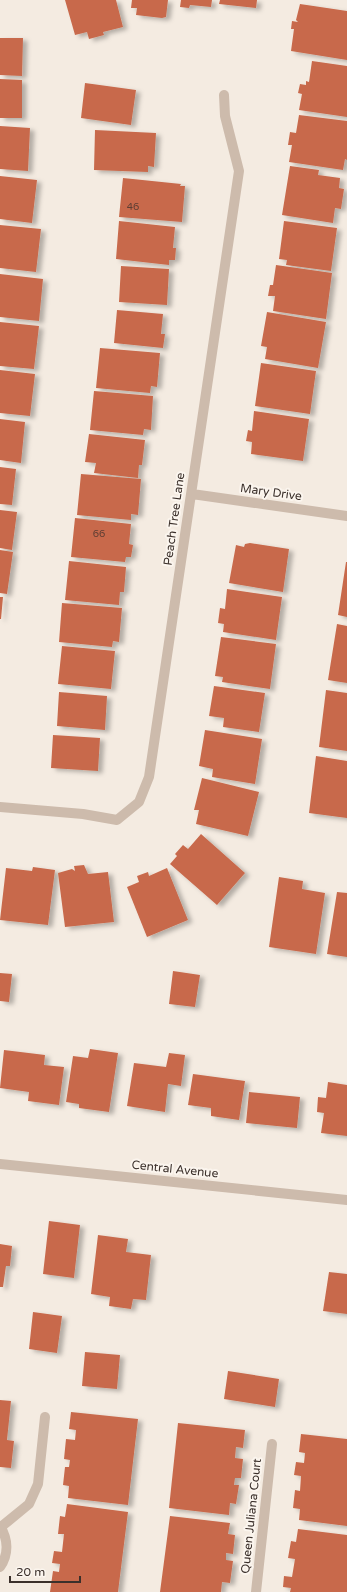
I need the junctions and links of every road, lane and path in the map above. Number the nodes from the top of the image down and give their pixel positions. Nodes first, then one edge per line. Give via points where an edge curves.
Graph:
1 (224, 95) dead end
2 (192, 494) junction
3 (347, 516) edge
4 (0, 807) edge
5 (0, 1164) edge
6 (347, 1200) edge
7 (45, 1417) dead end
8 (272, 1444) dead end
9 (0, 1527) edge
10 (0, 1567) edge
11 (256, 1592) edge

1 - 2 street, Peach Tree Lane via 225,116 239,171
2 - 3 street, Mary Drive
2 - 4 street, Peach Tree Lane via 149,777 139,802 116,820 83,814
5 - 6 street, Central Avenue
7 - 9 street via 38,1484 28,1504
8 - 11 street, Queen Juliana Court
9 - 10 street via 6,1539 6,1551

